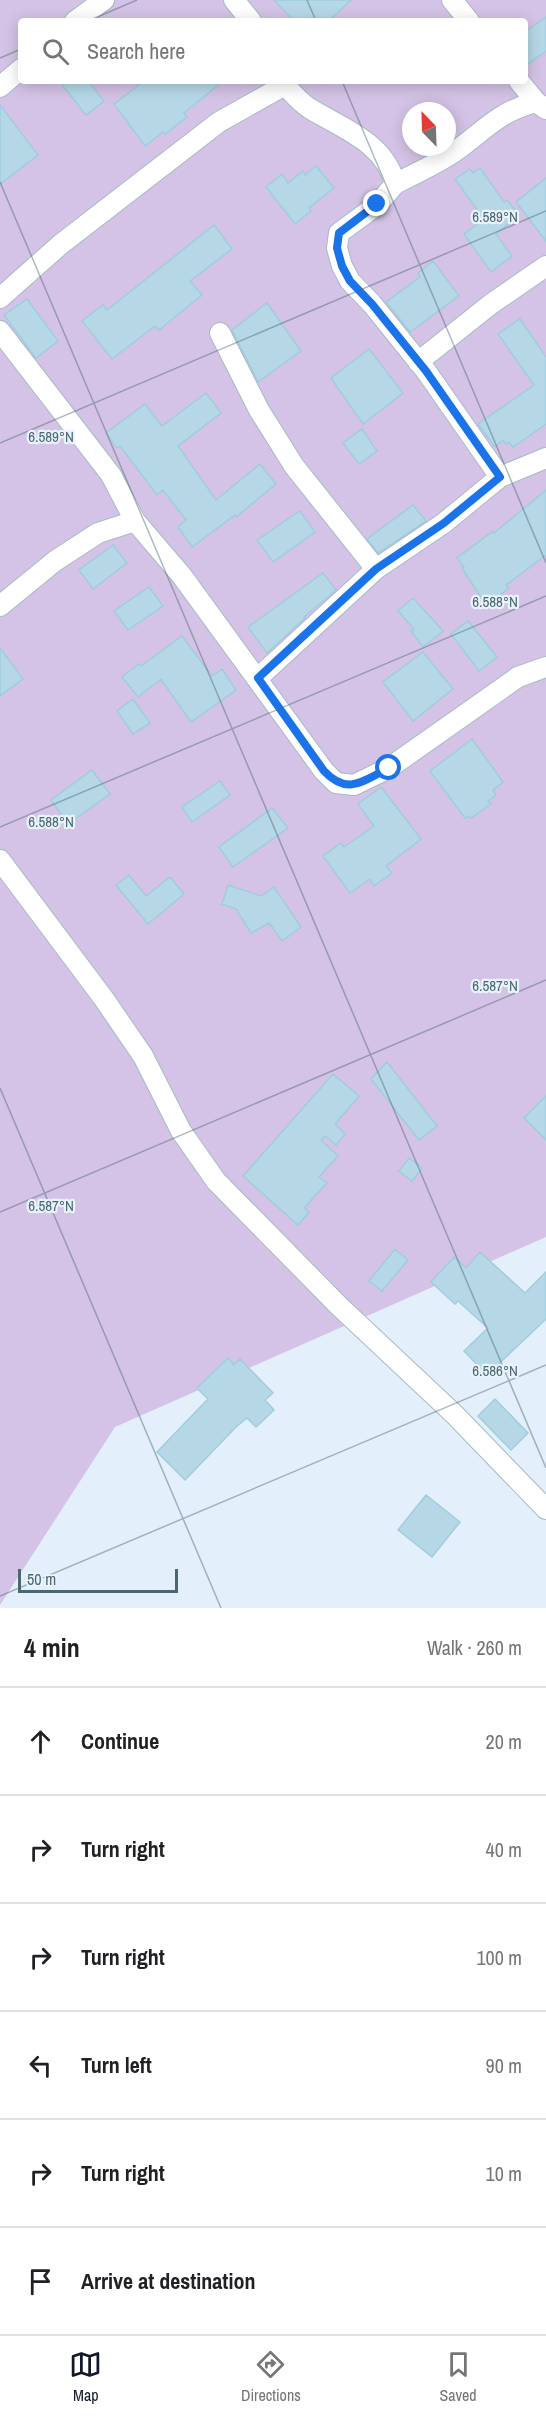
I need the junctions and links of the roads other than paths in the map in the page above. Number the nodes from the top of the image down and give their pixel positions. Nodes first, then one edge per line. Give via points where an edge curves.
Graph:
1 (104, 0) edge
2 (234, 0) edge
3 (452, 0) edge
4 (79, 18) edge
5 (249, 18) edge
6 (467, 18) edge
7 (0, 68) edge
8 (18, 69) edge
9 (18, 72) edge
10 (282, 84) edge
11 (285, 84) edge
12 (522, 84) edge
13 (0, 87) edge
14 (541, 105) edge
15 (394, 184) junction
16 (546, 266) edge
17 (0, 298) edge
18 (0, 332) edge
19 (220, 333) dead end
20 (418, 362) junction
21 (546, 458) edge
22 (500, 477) junction
23 (135, 521) junction
24 (376, 569) junction
25 (0, 606) edge
26 (546, 668) edge
27 (258, 678) junction
28 (0, 860) edge
29 (546, 1509) edge

1 - 4 street
2 - 5 street
3 - 6 street
7 - 8 street
9 - 13 street
10 - 17 street via 219,122 61,244
11 - 15 street via 307,106 363,139 391,170
12 - 14 street
14 - 15 street via 515,107 455,152
15 - 20 street via 377,204 339,233 337,248 350,281
16 - 20 street
18 - 23 street via 111,476
19 - 24 street via 259,410 294,466
20 - 22 street
21 - 22 street
22 - 24 street via 444,523
23 - 25 street via 98,533 55,561
23 - 27 street via 182,576
24 - 27 street
26 - 27 street via 518,677 389,768 354,785 336,783 324,771
28 - 29 street via 111,1008 143,1056 181,1131 216,1181

